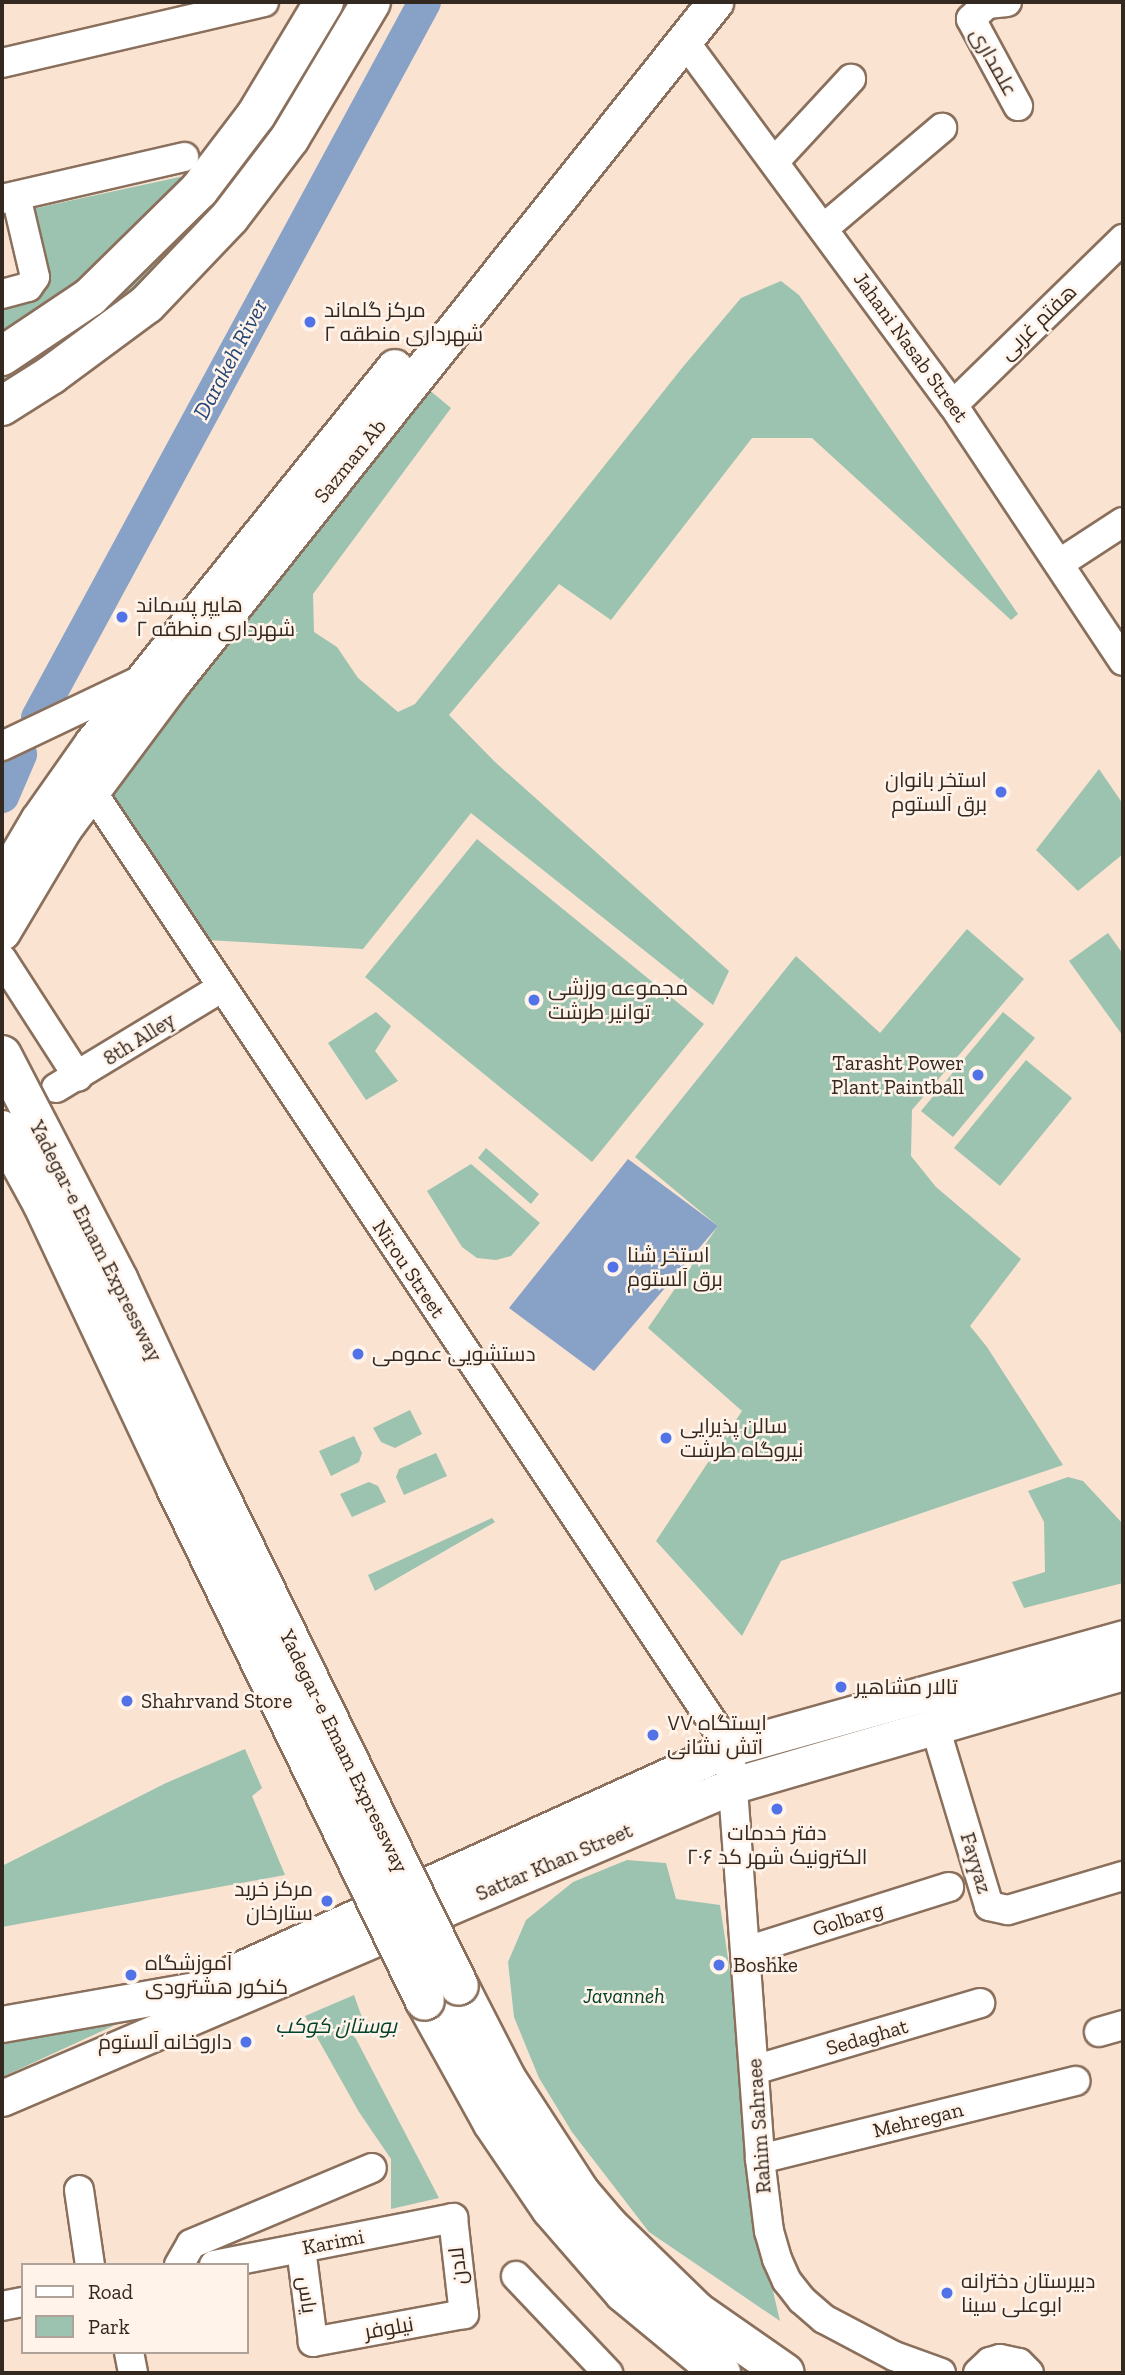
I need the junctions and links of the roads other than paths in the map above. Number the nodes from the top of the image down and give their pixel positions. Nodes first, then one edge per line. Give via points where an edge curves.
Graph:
1 (275, 2) edge
2 (324, 2) edge
3 (371, 2) edge
4 (715, 2) edge
5 (1007, 2) edge
6 (681, 22) edge
7 (2, 63) edge
8 (851, 79) dead end
9 (1018, 106) dead end
10 (942, 128) dead end
11 (184, 157) dead end
12 (775, 161) junction
13 (9, 197) edge
14 (824, 228) junction
15 (1123, 239) edge
16 (2, 295) edge
17 (2, 356) edge
18 (953, 405) junction
19 (2, 406) edge
20 (1123, 522) edge
21 (1059, 563) junction
22 (1123, 661) edge
23 (146, 677) junction
24 (7, 745) edge
25 (91, 790) junction
26 (2, 881) edge
27 (2, 932) edge
28 (2, 959) edge
29 (221, 988) junction
30 (2, 1055) edge
31 (2, 1130) edge
32 (1123, 1638) edge
33 (1123, 1672) edge
34 (935, 1727) junction
35 (730, 1748) junction
36 (734, 1785) junction
37 (1123, 1876) edge
38 (949, 1887) dead end
39 (746, 1951) junction
40 (442, 1993) junction
41 (980, 2003) dead end
42 (2, 2024) edge
43 (754, 2070) junction
44 (1075, 2081) dead end
45 (2, 2098) edge
46 (761, 2160) junction
47 (372, 2168) dead end
48 (79, 2190) dead end
49 (453, 2218) joint
50 (301, 2248) junction
51 (90, 2263) edge
52 (180, 2263) edge
53 (224, 2263) edge
54 (516, 2276) dead end
55 (21, 2302) edge
56 (2, 2306) edge
57 (464, 2314) joint
58 (313, 2342) joint
59 (130, 2354) edge
60 (133, 2373) edge
61 (608, 2373) edge
62 (721, 2373) edge
63 (785, 2373) edge
64 (941, 2373) edge
65 (978, 2373) edge
66 (1029, 2373) edge

1 - 7 street
2 - 17 highway via 256,115 199,190 90,297
3 - 19 highway via 290,138 230,217 147,304
4 - 6 main road, Sazman Ab
5 - 9 street, علمداری via 987,4 971,19
6 - 12 street, Jahani Nasab Street
6 - 23 main road, Sazman Ab
6 - 25 main road, Sazman Ab
8 - 12 street
10 - 14 street
11 - 13 street
12 - 14 street, Jahani Nasab Street
13 - 16 street via 34,283
14 - 18 street, Jahani Nasab Street
15 - 18 street, هفتم غربی
18 - 21 street, Jahani Nasab Street
20 - 21 street
21 - 22 street, Jahani Nasab Street
23 - 24 street
23 - 26 main road, Sazman Ab via 67,777
25 - 27 main road, Sazman Ab
25 - 29 street, Nirou Street
28 - 29 street, 8th Alley via 67,1082
29 - 35 street, Nirou Street
30 - 40 highway, Yadegar-e Emam Expressway, bridge via 119,1281
31 - 40 highway, Yadegar-e Emam Expressway, bridge via 43,1205 187,1510
32 - 35 main road, Sattar Khan Street
33 - 34 main road, Sattar Khan Street
34 - 36 main road, Sattar Khan Street
34 - 37 street, Fayyaz via 989,1906 1008,1910
35 - 36 street, Rahim Sahraee
35 - 42 main road, Sattar Khan Street via 195,1990
36 - 39 street, Rahim Sahraee
36 - 45 main road, Sattar Khan Street
38 - 39 street, Golbarg
39 - 43 street, Rahim Sahraee
40 - 62 highway, Yadegar-e Emam Expressway via 492,2122 558,2218 624,2293
40 - 63 highway, Yadegar-e Emam Expressway via 506,2078 580,2192 609,2226 696,2311
41 - 43 street, Sedaghat
43 - 46 street, Rahim Sahraee
44 - 46 street, Mehregan
46 - 64 street, Rahim Sahraee via 769,2231 787,2281 802,2300 847,2333
47 - 52 street via 191,2244
48 - 51 street
49 - 50 street, Karimi
49 - 57 street, لادن
50 - 53 street, Karimi
50 - 58 street, یاس
54 - 61 street
55 - 56 street
57 - 58 street, نیلوفر
59 - 60 street
65 - 66 street via 1000,2359 1019,2363

